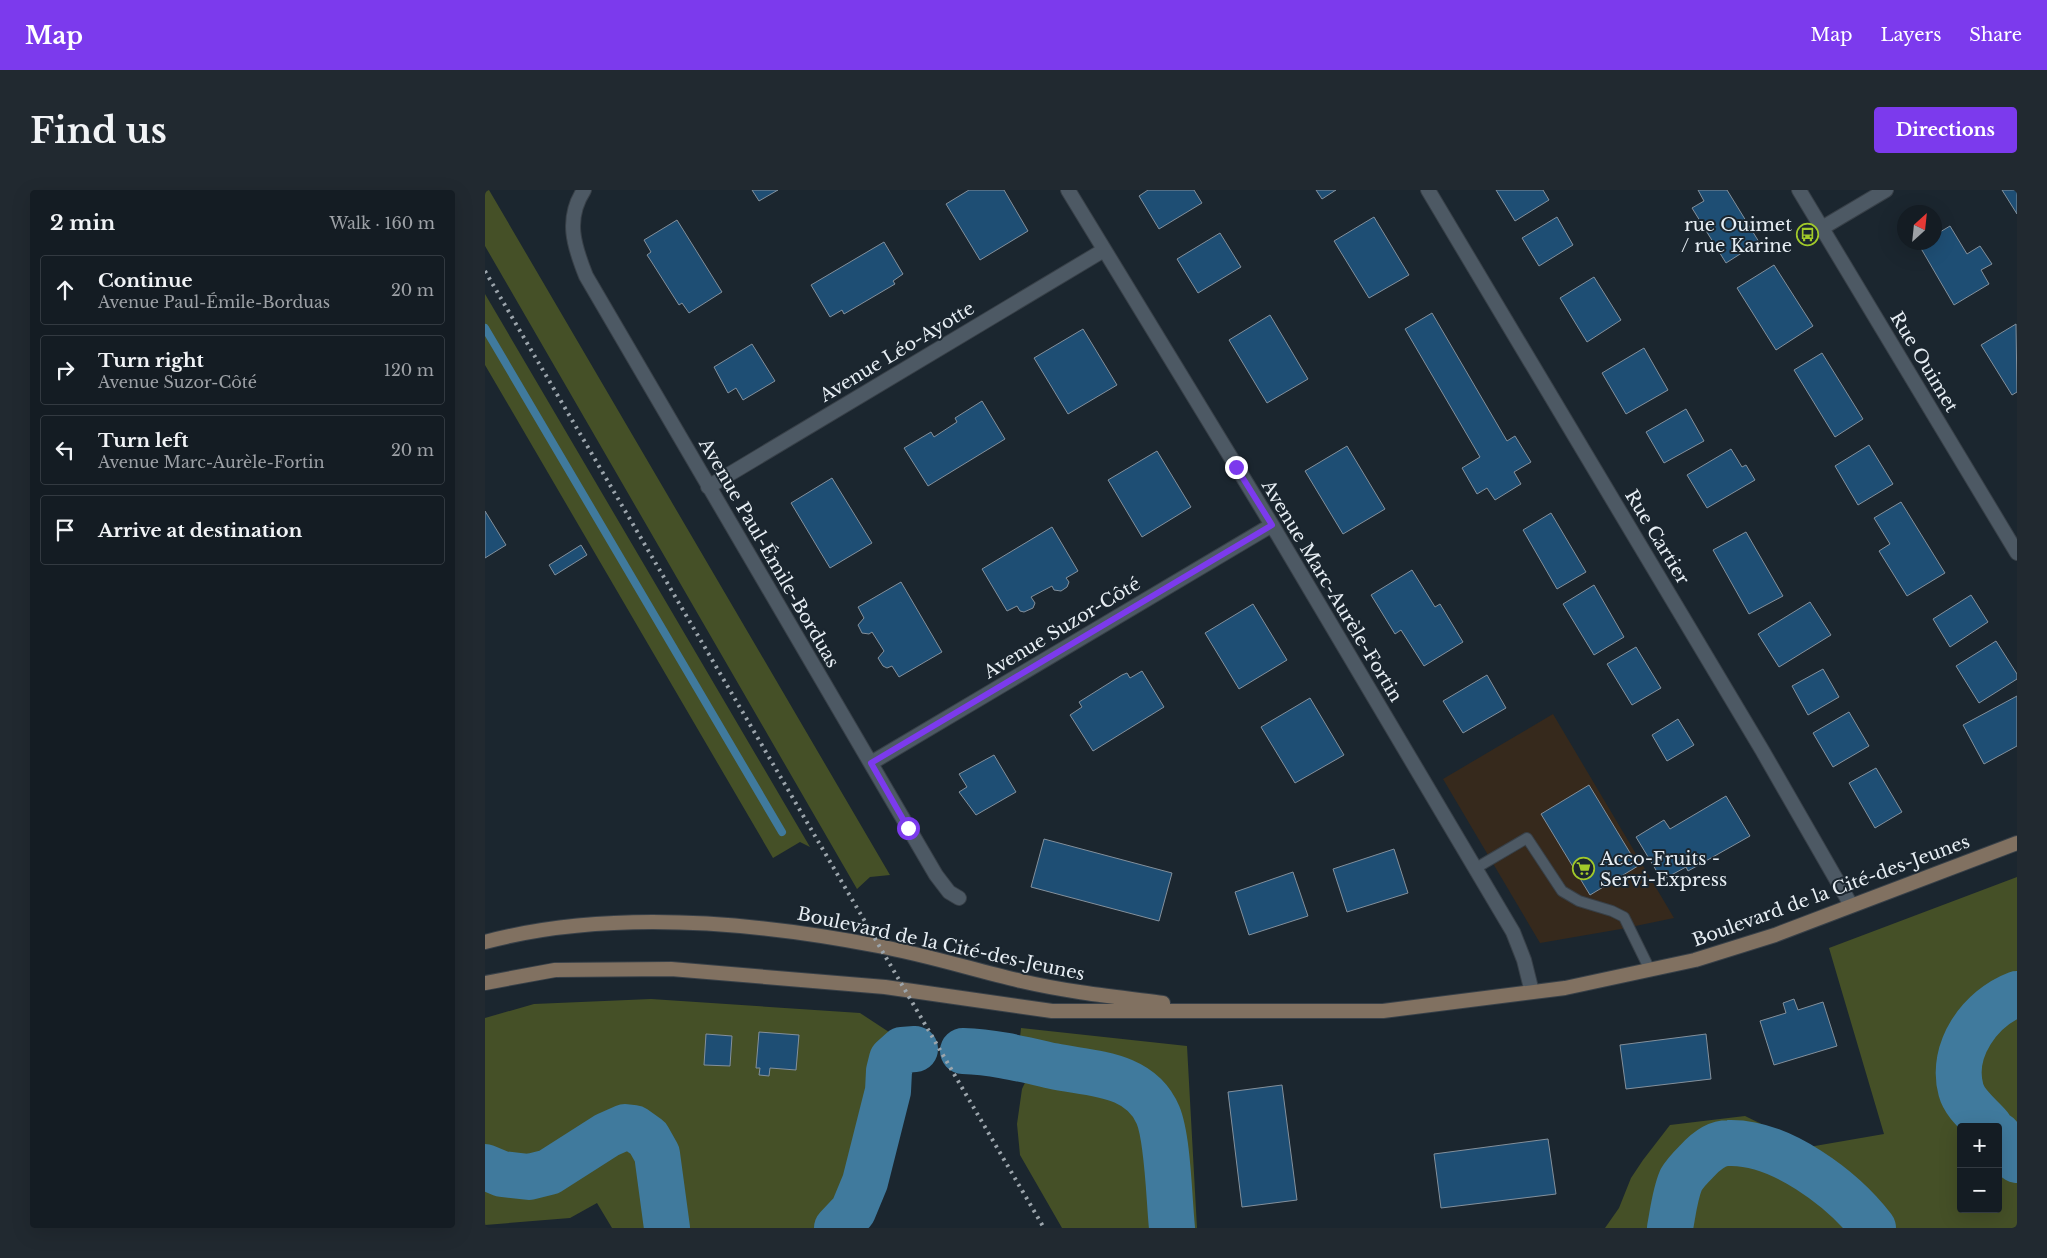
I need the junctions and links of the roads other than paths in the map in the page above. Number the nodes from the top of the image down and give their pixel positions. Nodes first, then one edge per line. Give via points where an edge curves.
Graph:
1 (584, 190) edge
2 (1068, 190) edge
3 (1428, 190) edge
4 (1799, 190) edge
5 (1886, 190) edge
6 (1822, 228) junction
7 (1104, 250) junction
8 (708, 487) junction
9 (1272, 525) junction
10 (2017, 553) edge
11 (871, 763) junction
12 (2017, 843) edge
13 (1476, 868) junction
14 (959, 898) dead end
15 (1851, 905) junction
16 (485, 942) edge
17 (1650, 970) junction
18 (485, 983) edge
19 (1532, 992) junction
20 (1211, 1010) junction

1 - 8 street, Avenue Paul-Émile-Borduas via 573,214 574,245 586,276
2 - 7 street, Avenue Marc-Aurèle-Fortin
3 - 15 street, Rue Cartier
4 - 6 street, Rue Ouimet
5 - 6 street
6 - 10 street, Rue Ouimet
7 - 8 street, Avenue Léo-Ayotte
7 - 9 street, Avenue Marc-Aurèle-Fortin
8 - 11 street, Avenue Paul-Émile-Borduas
9 - 11 street, Avenue Suzor-Côté
9 - 13 street, Avenue Marc-Aurèle-Fortin
11 - 14 street, Avenue Paul-Émile-Borduas via 941,884
12 - 15 main road, Boulevard de la Cité-des-Jeunes
13 - 17 lane via 1527,838 1562,891 1624,917
13 - 19 street, Avenue Marc-Aurèle-Fortin via 1513,932
15 - 17 main road, Boulevard de la Cité-des-Jeunes via 1738,948
16 - 20 main road, Boulevard de la Cité-des-Jeunes via 525,933 609,924 750,927 879,946 1065,990
17 - 19 main road, Boulevard de la Cité-des-Jeunes
18 - 20 main road, Boulevard de la Cité-des-Jeunes via 555,970 671,969 885,987 1052,1011
19 - 20 main road, Boulevard de la Cité-des-Jeunes via 1383,1011

